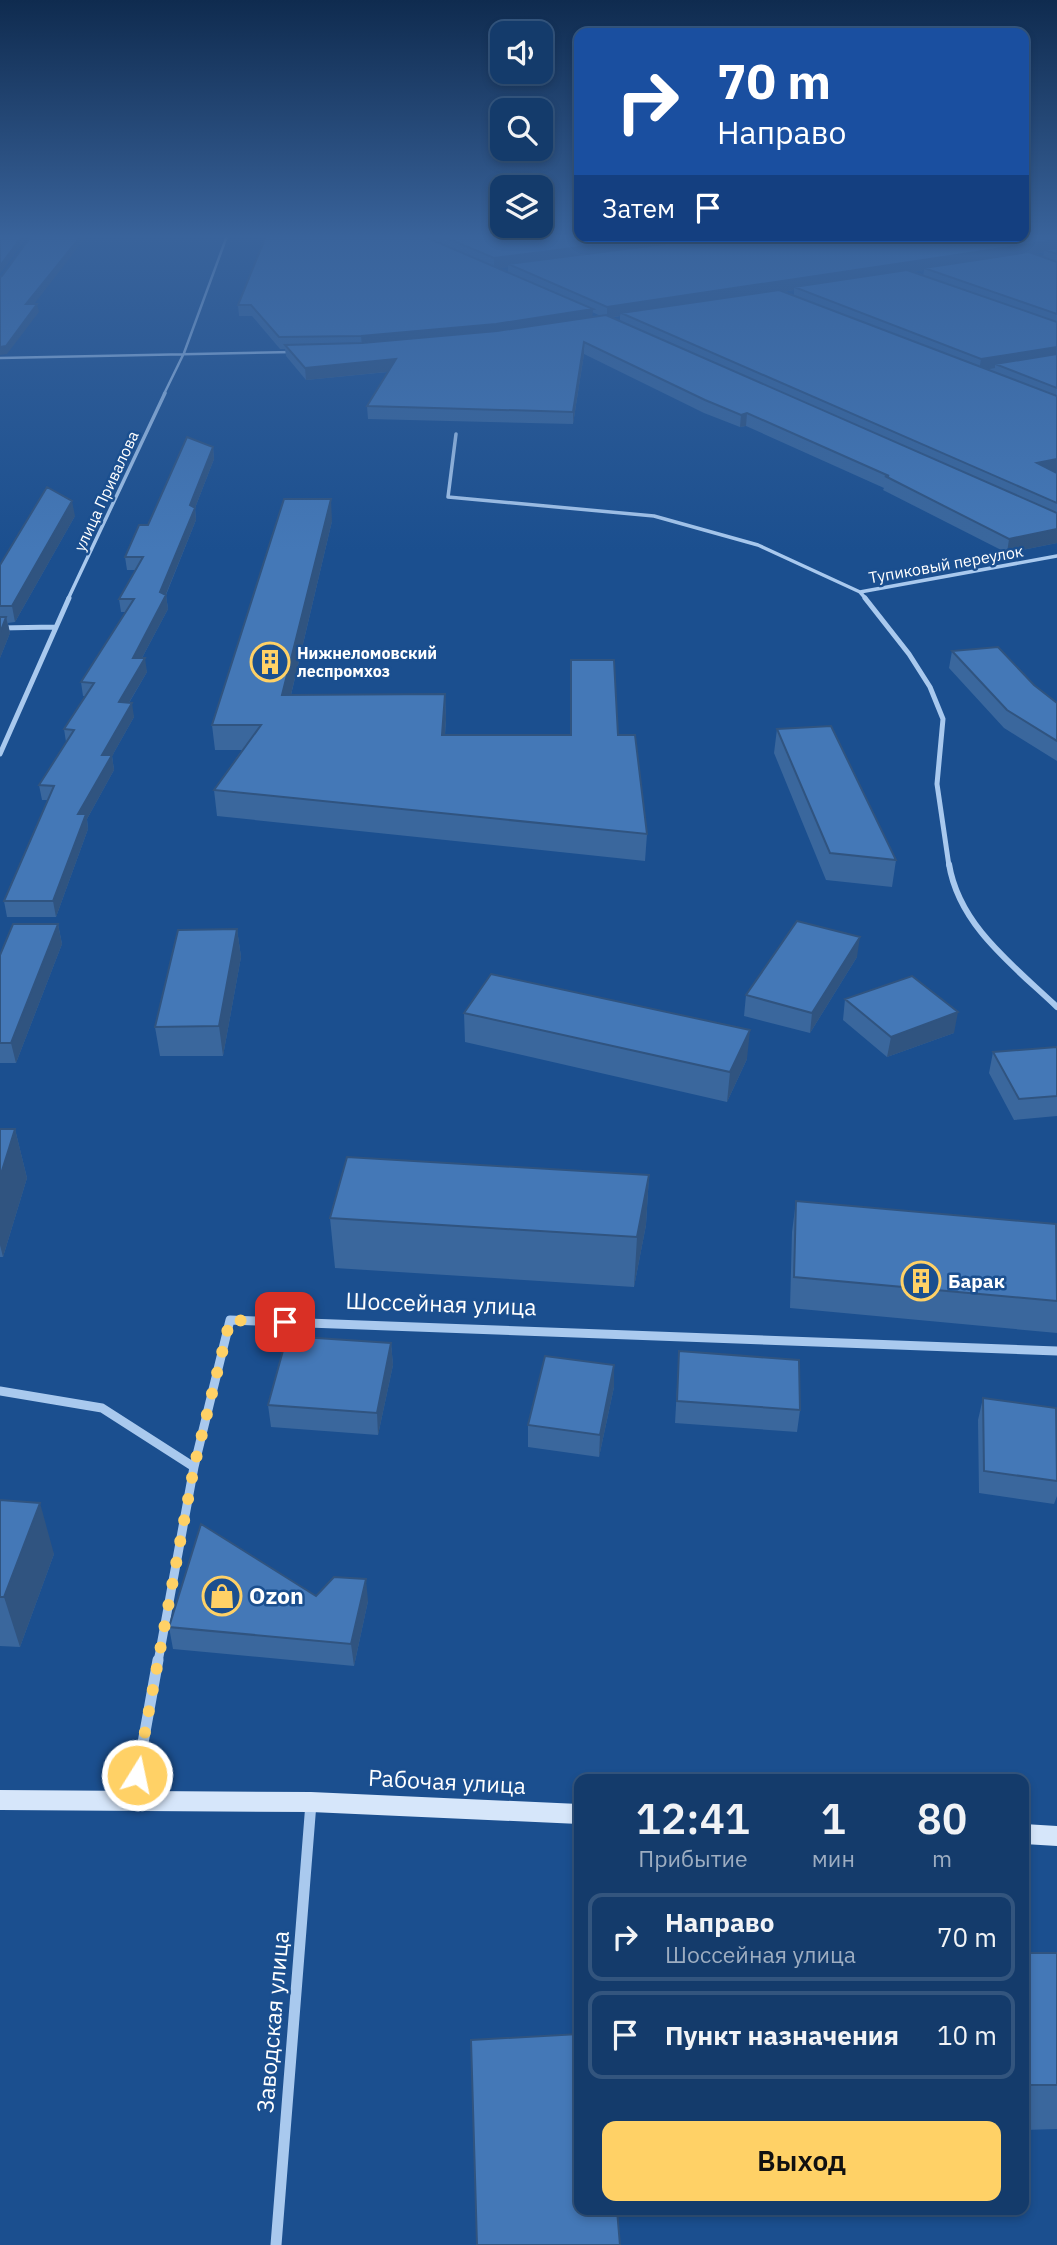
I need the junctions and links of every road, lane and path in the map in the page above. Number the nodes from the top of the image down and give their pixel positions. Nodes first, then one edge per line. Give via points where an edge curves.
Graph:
1 (188, 341) edge
2 (293, 352) edge
3 (184, 353) junction
4 (0, 358) edge
5 (456, 434) dead end
6 (1057, 556) edge
7 (860, 592) junction
8 (55, 627) junction
9 (0, 628) edge
10 (0, 754) edge
11 (1057, 1007) edge
12 (1057, 1351) edge
13 (0, 1391) edge
14 (194, 1467) junction
15 (0, 1800) edge
16 (132, 1801) junction
17 (312, 1802) junction
18 (574, 1814) edge
19 (1029, 1834) edge
20 (1057, 1836) edge
21 (276, 2245) edge

1 - 3 street, улица Привалова
2 - 3 street
3 - 4 street
3 - 8 street, улица Привалова
5 - 7 street via 448,497 654,516 758,545
6 - 7 street, Тупиковый переулок
7 - 11 street, Тупиковый переулок via 909,654 943,719 937,784 952,883 981,935
8 - 9 street
8 - 10 street, улица Привалова
12 - 14 street, Шоссейная улица via 230,1320
13 - 14 street via 102,1408
14 - 16 street, Шоссейная улица
15 - 16 main road
16 - 17 main road
17 - 18 main road, Рабочая улица
17 - 21 street, Заводская улица
19 - 20 main road

